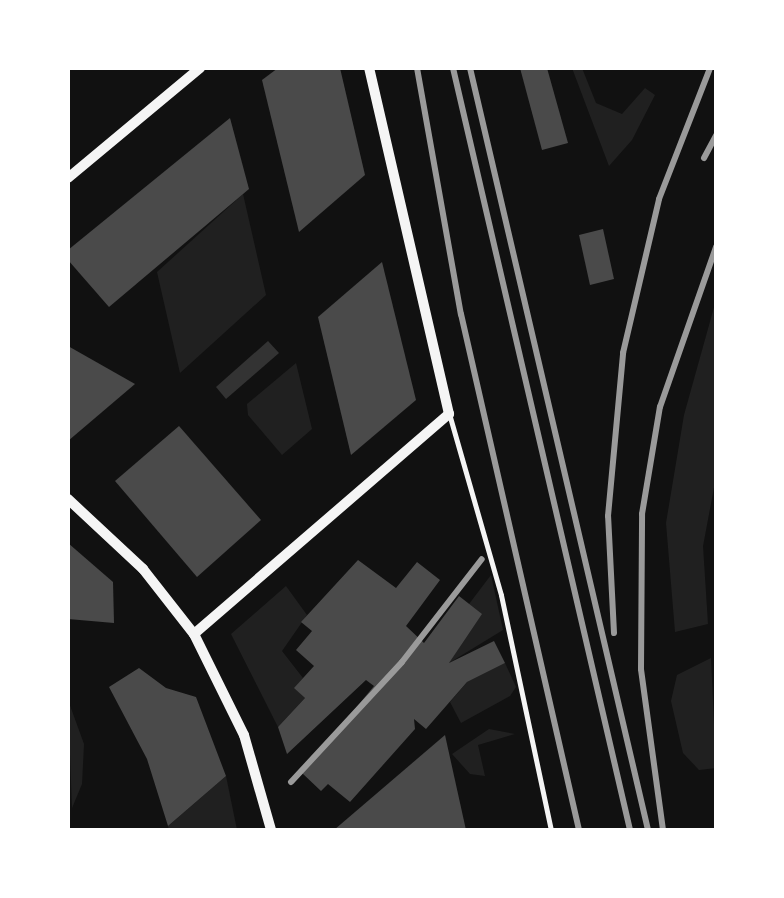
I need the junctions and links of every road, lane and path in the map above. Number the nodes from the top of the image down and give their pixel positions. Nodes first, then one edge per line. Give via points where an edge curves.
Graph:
1 (200, 68) edge
2 (369, 68) edge
3 (68, 178) edge
4 (449, 414) junction
5 (68, 499) edge
6 (194, 634) junction
7 (271, 830) edge
8 (550, 830) edge

1 - 3 street
2 - 4 street
4 - 6 street
4 - 8 lane via 463,447
5 - 6 street via 144,568
6 - 7 street via 244,734

